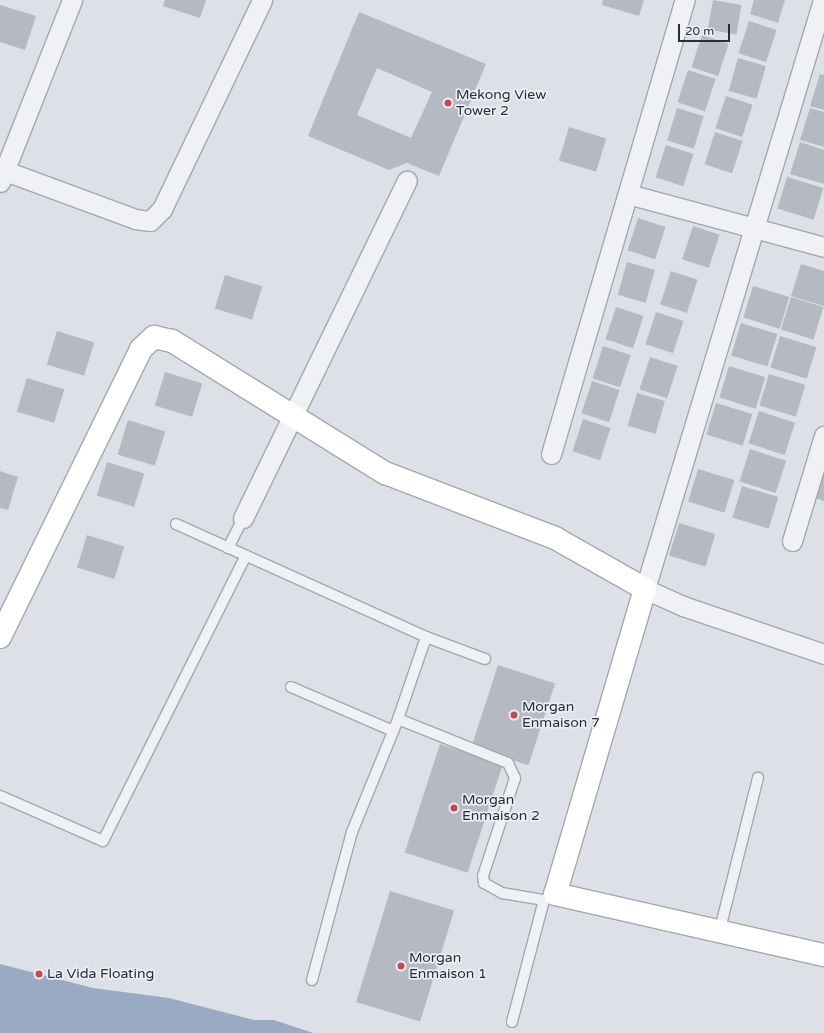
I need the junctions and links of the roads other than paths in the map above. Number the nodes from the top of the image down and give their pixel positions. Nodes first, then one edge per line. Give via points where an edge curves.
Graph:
1 (72, 0) edge
2 (262, 0) edge
3 (685, 0) edge
4 (823, 0) edge
5 (1, 174) edge
6 (406, 181) dead end
7 (628, 194) junction
8 (754, 228) junction
9 (824, 247) edge
10 (294, 417) junction
11 (824, 436) edge
12 (551, 454) dead end
13 (243, 518) joint
14 (176, 524) dead end
15 (792, 542) dead end
16 (228, 548) junction
17 (246, 556) junction
18 (645, 589) junction
19 (0, 637) edge
20 (426, 637) junction
21 (824, 654) edge
22 (486, 659) dead end
23 (291, 687) dead end
24 (398, 719) junction
25 (393, 731) junction
26 (758, 778) dead end
27 (0, 796) edge
28 (549, 897) junction
29 (720, 929) junction
30 (824, 955) edge
31 (312, 980) dead end
32 (512, 1022) dead end

1 - 5 street
2 - 5 street via 162,209 150,221 135,219
3 - 7 street
4 - 8 street
6 - 10 street
7 - 8 street
7 - 12 street
8 - 9 street
8 - 18 street
10 - 13 street
10 - 18 street via 385,472 555,538
10 - 19 street via 172,341 154,337 141,349
11 - 15 street
13 - 16 lane
14 - 16 lane
16 - 17 lane
17 - 20 lane
17 - 27 lane via 104,841
18 - 21 street via 683,606
18 - 28 street
20 - 22 lane
20 - 24 lane
23 - 25 lane
24 - 25 lane
24 - 28 lane via 508,763 515,778 483,876 484,883 502,892
25 - 31 lane via 352,832
26 - 29 lane
28 - 29 street
28 - 32 lane
29 - 30 street

